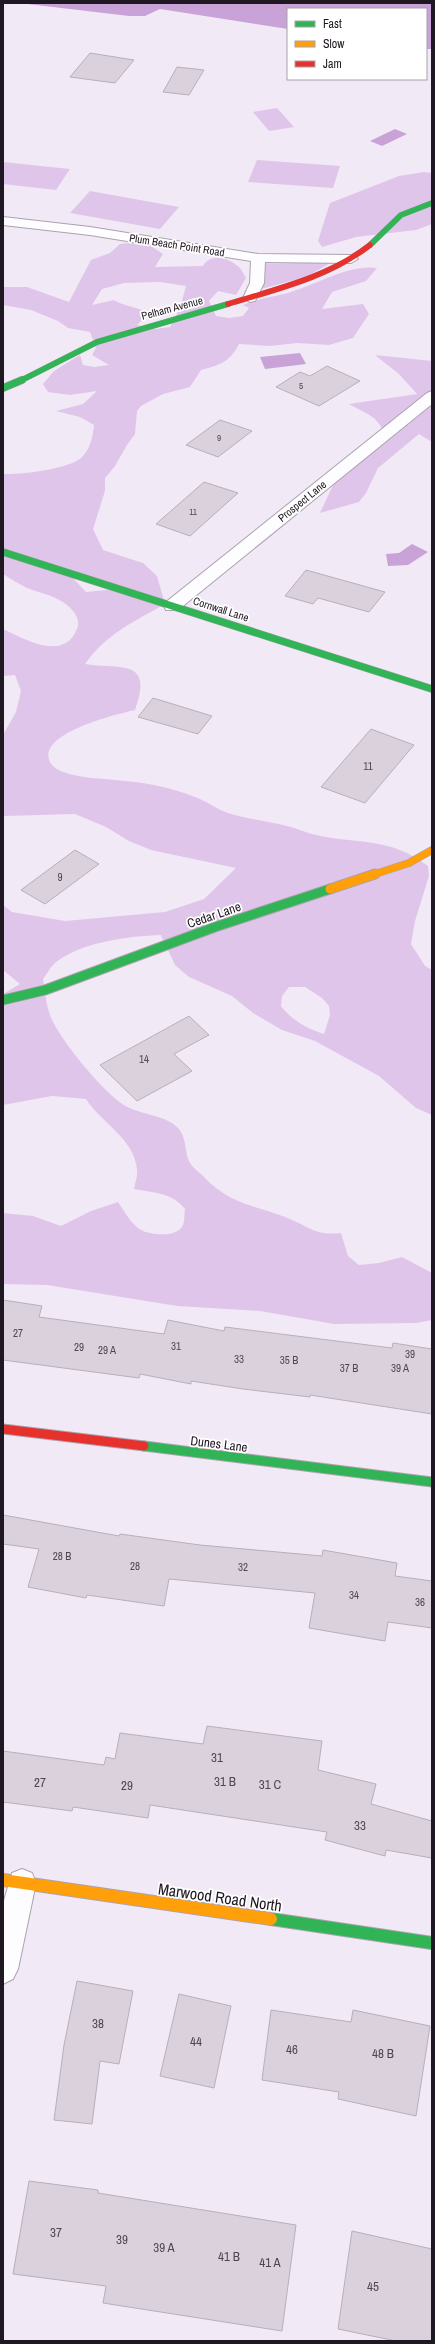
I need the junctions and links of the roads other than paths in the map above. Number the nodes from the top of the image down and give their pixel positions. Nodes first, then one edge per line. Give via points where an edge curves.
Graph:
1 (432, 203) edge
2 (3, 221) edge
3 (258, 258) junction
4 (351, 259) junction
5 (250, 298) junction
6 (3, 388) edge
7 (432, 396) edge
8 (3, 552) edge
9 (172, 606) junction
10 (432, 689) edge
11 (432, 850) edge
12 (3, 1000) edge
13 (3, 1429) edge
14 (432, 1482) edge
15 (12, 1882) edge
16 (432, 1943) edge
17 (3, 1969) edge

1 - 4 street, Pelham Avenue via 401,215 367,248
2 - 3 street, Plum Beach Point Road via 90,231
3 - 4 street, Plum Beach Point Road
3 - 5 street via 257,283
4 - 5 street, Pelham Avenue via 318,275
5 - 6 street, Pelham Avenue via 115,336 79,350 24,381
7 - 9 street, Prospect Lane
8 - 9 street, Cornwall Lane
9 - 10 street, Cornwall Lane
11 - 12 street, Cedar Lane via 409,863 215,927 45,990
13 - 14 street, Dunes Lane
15 - 16 street, Marwood Road North
15 - 17 street

